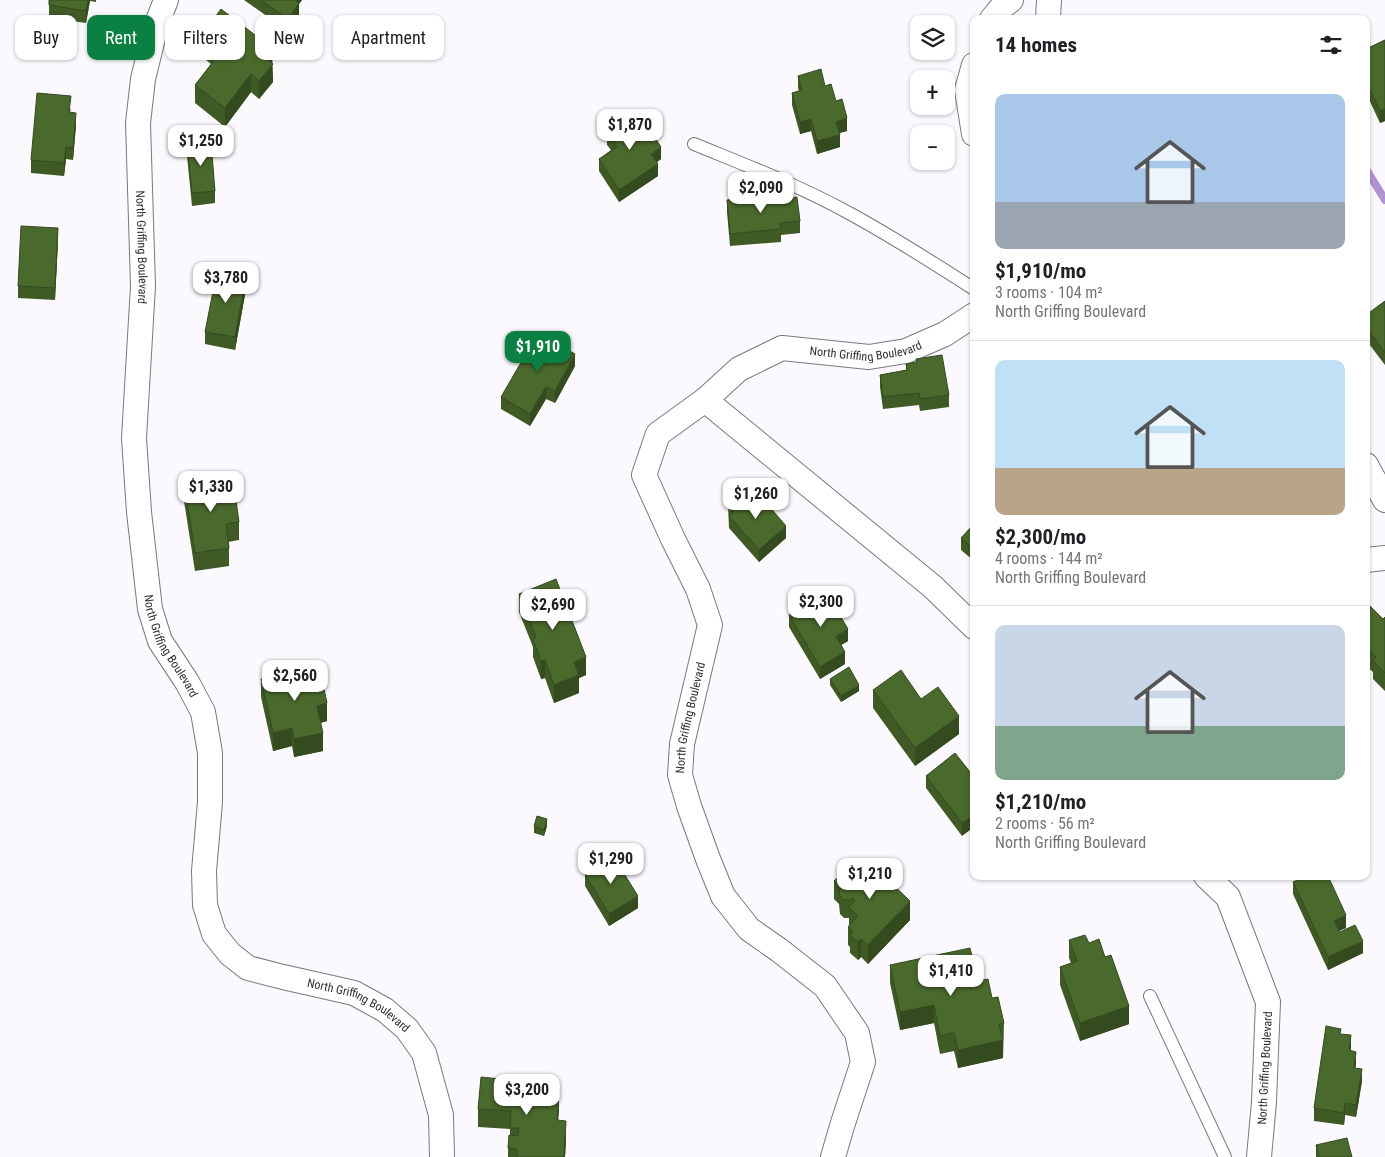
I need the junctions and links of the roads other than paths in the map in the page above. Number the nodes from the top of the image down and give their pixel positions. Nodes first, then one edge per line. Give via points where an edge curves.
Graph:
1 (166, 0) edge
2 (1011, 0) edge
3 (1049, 0) edge
4 (995, 15) edge
5 (1048, 15) edge
6 (970, 79) edge
7 (970, 109) edge
8 (694, 144) dead end
9 (970, 286) edge
10 (970, 318) edge
11 (705, 400) junction
12 (1370, 472) edge
13 (1385, 500) edge
14 (1385, 558) edge
15 (1370, 560) edge
16 (970, 624) edge
17 (1210, 880) edge
18 (1150, 996) dead end
19 (442, 1157) edge
20 (833, 1157) edge
21 (1225, 1157) edge
22 (1259, 1157) edge

1 - 19 street, North Griffing Boulevard via 143,79 138,124 143,286 134,438 150,609 160,641 203,712 210,752 205,905 214,934 230,954 248,968 354,993 385,1010 407,1029 424,1053 439,1106
2 - 4 street
3 - 5 street
6 - 7 street via 967,90
8 - 9 lane via 791,184 846,211
10 - 11 street, North Griffing Boulevard via 945,334 906,351 870,357 782,348 739,368
11 - 16 street via 933,587
11 - 20 street, North Griffing Boulevard via 658,434 644,475 698,589 710,626 682,744 680,775 723,896 750,929 825,986 857,1033 863,1062
12 - 13 street
14 - 15 street
17 - 22 street, North Griffing Boulevard via 1228,897 1268,1002
18 - 21 lane

